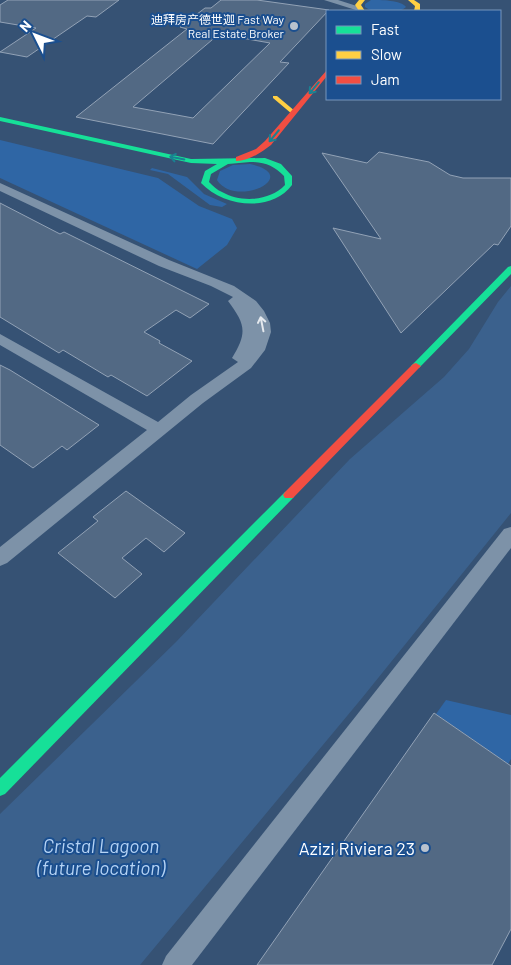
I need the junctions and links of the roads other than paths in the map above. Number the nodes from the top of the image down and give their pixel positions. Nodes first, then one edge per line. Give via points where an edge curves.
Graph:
1 (328, 0) edge
2 (411, 0) edge
3 (361, 7) edge
4 (417, 10) edge
5 (326, 73) edge
6 (275, 98) dead end
7 (294, 112) junction
8 (0, 119) edge
9 (0, 130) edge
10 (282, 154) dead end
11 (239, 159) junction
12 (226, 162) junction
13 (156, 165) dead end
14 (281, 167) junction
15 (0, 187) edge
16 (511, 269) edge
17 (0, 338) edge
18 (159, 430) junction
19 (511, 534) edge
20 (0, 558) edge
21 (0, 789) edge
22 (175, 965) edge

1 - 3 street
2 - 4 street via 418,5
5 -> 7 street
6 - 7 street
7 -> 11 street via 264,147
12 -> 8 street via 180,159
9 - 13 street
10 - 14 street
11 - 12 street
11 - 14 street via 262,160
12 - 14 street via 210,170 201,180 208,189 227,200 246,202 280,194 290,180
15 - 18 street via 174,267 233,300 248,317 250,338 239,359
16 - 21 street
17 - 18 street
18 - 20 street
19 - 22 street

